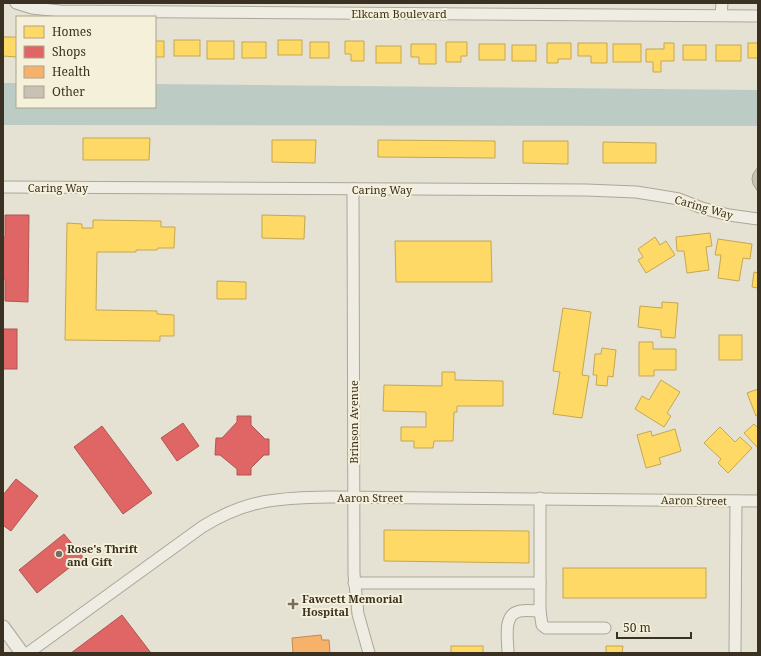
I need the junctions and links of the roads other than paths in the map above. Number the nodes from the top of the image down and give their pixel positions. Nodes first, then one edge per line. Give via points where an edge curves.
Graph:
1 (16, 3) edge
2 (722, 3) edge
3 (60, 7) edge
4 (722, 15) junction
5 (758, 16) edge
6 (3, 187) edge
7 (353, 189) junction
8 (758, 219) edge
9 (353, 497) junction
10 (540, 498) junction
11 (736, 501) junction
12 (758, 501) edge
13 (354, 583) junction
14 (540, 583) junction
15 (540, 611) junction
16 (3, 627) edge
17 (605, 628) dead end
18 (22, 653) edge
19 (28, 653) edge
20 (370, 653) edge
21 (508, 653) edge
22 (735, 653) edge

1 - 3 street, Elkcam Boulevard via 32,8
2 - 4 street
3 - 4 street, Elkcam Boulevard
4 - 5 street, Elkcam Boulevard
6 - 7 street, Caring Way
7 - 8 street, Caring Way via 636,192 680,199 729,215
7 - 9 street, Brinson Avenue
9 - 10 street, Aaron Street
9 - 13 street, Brinson Avenue
9 - 19 street, Aaron Street via 275,499 245,505 218,517
10 - 11 street, Aaron Street
10 - 14 street
11 - 12 street, Aaron Street
11 - 22 street
13 - 14 street
13 - 20 street, Brinson Avenue via 358,614
14 - 15 street
15 - 17 street via 542,625 546,628
15 - 21 street via 518,611 512,614 508,620
16 - 18 street

